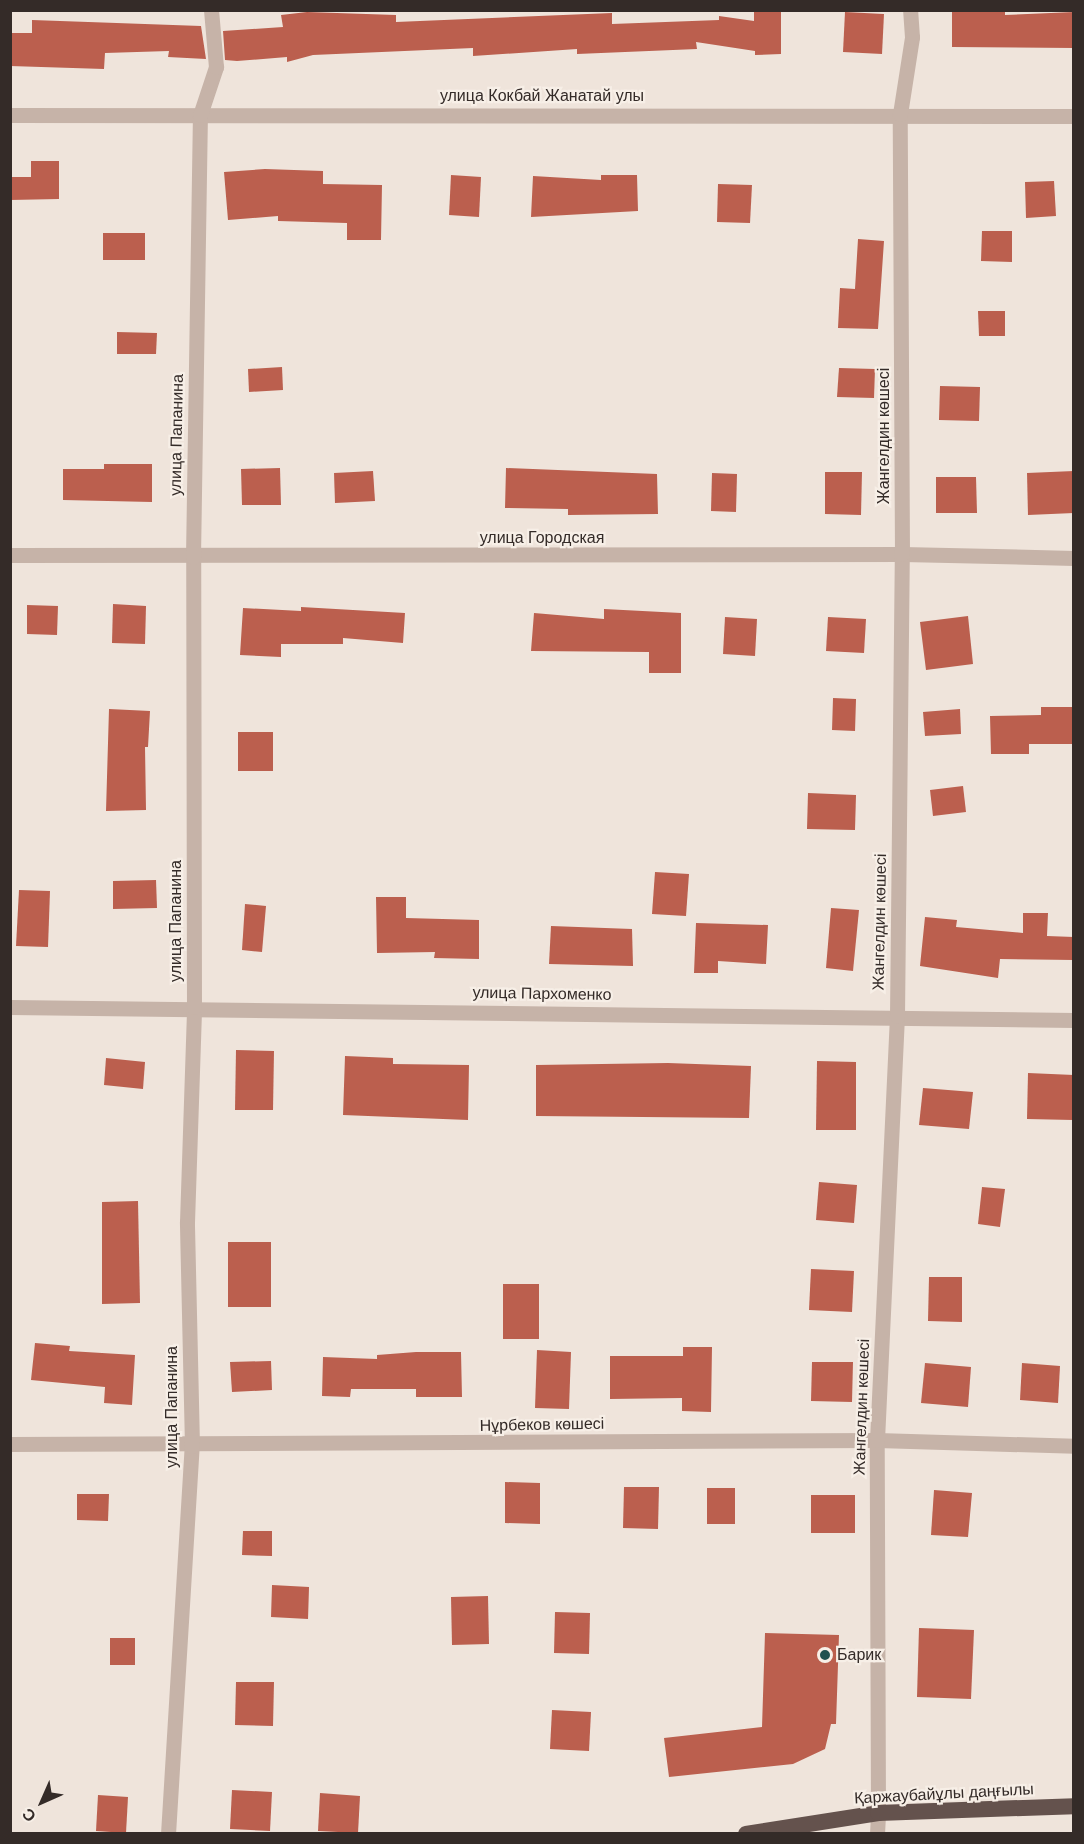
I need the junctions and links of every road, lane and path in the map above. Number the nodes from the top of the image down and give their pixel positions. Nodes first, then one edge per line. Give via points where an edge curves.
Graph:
1 (211, 10) edge
2 (910, 10) edge
3 (900, 114) junction
4 (10, 115) edge
5 (200, 115) junction
6 (1074, 116) edge
7 (902, 554) junction
8 (10, 555) edge
9 (193, 557) junction
10 (1074, 558) edge
11 (10, 1007) edge
12 (195, 1007) junction
13 (897, 1016) junction
14 (1074, 1020) edge
15 (877, 1440) junction
16 (10, 1444) edge
17 (192, 1446) junction
18 (1074, 1446) edge
19 (1074, 1806) edge
20 (878, 1813) junction
21 (168, 1833) edge
22 (746, 1833) edge
23 (877, 1833) edge

1 - 5 street, улица Папанина via 216,67
2 - 3 street, Жангелдин көшесі via 912,37
3 - 5 street, улица Кокбай Жанатай улы
3 - 6 street, улица Кокбай Жанатай улы
3 - 7 street, Жангелдин көшесі
4 - 5 street, улица Кокбай Жанатай улы
5 - 9 street, улица Папанина
7 - 9 street, улица Городская
7 - 10 street, улица Городская
7 - 13 street, Жангелдин көшесі
8 - 9 street, улица Городская
9 - 12 street, улица Папанина
11 - 12 street, улица Пархоменко
12 - 13 street, улица Пархоменко
12 - 17 street, улица Папанина via 187,1222
13 - 14 street, улица Пархоменко
13 - 15 street, Жангелдин көшесі
15 - 17 street, Нұрбеков көшесі
15 - 18 street, Нұрбеков көшесі
15 - 20 street, Жангелдин көшесі
16 - 17 street, Нұрбеков көшесі
17 - 21 street, улица Папанина
19 - 20 highway, Қаржаубайұлы даңғылы
20 - 22 highway, Қаржаубайұлы даңғылы
20 - 23 street, Жангелдин көшесі

